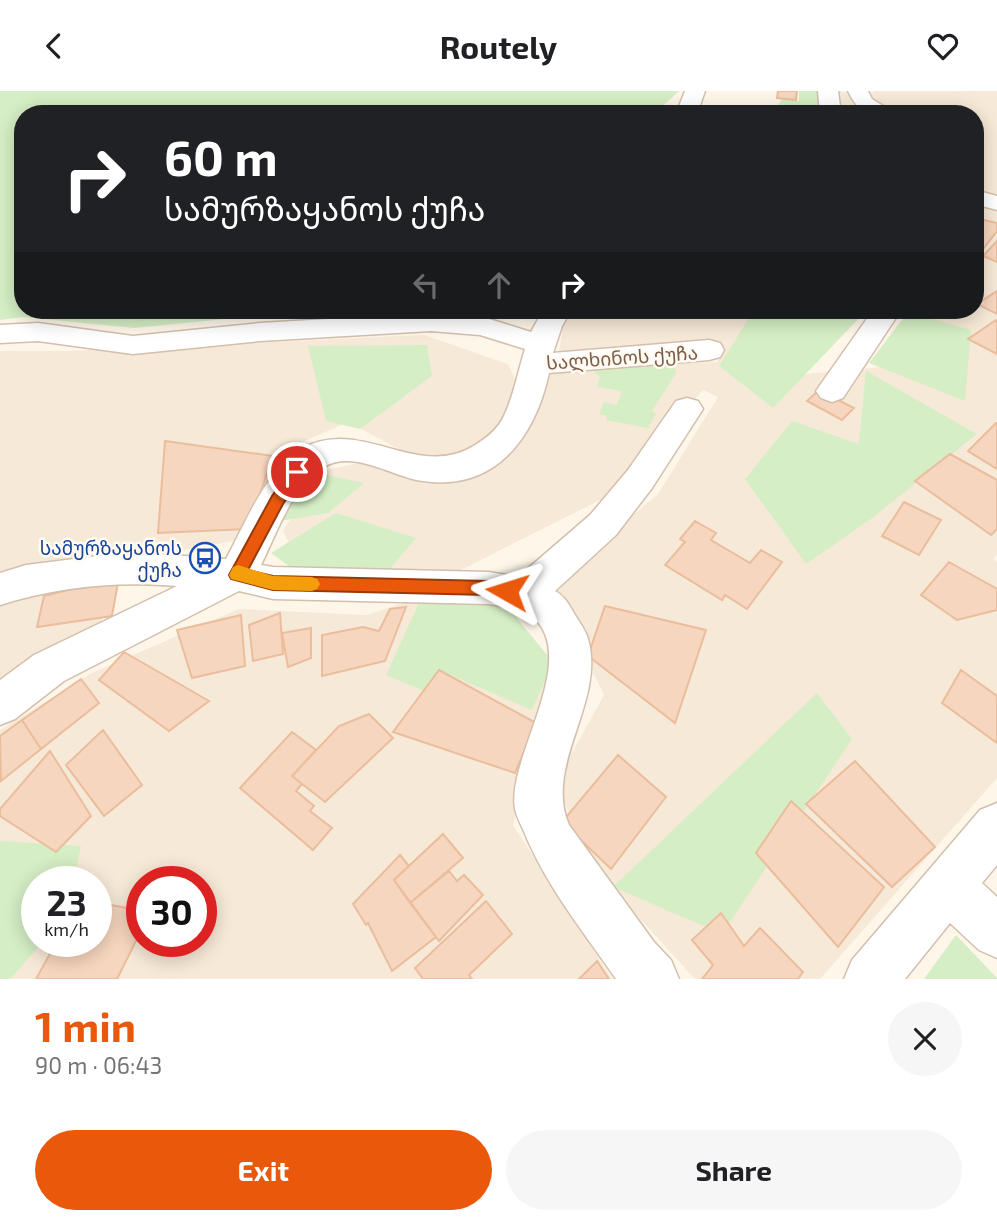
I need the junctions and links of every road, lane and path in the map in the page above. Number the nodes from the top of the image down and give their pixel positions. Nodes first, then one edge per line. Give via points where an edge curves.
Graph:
1 (858, 91) edge
2 (868, 105) edge
3 (553, 319) edge
4 (881, 319) edge
5 (0, 334) edge
6 (709, 351) dead end
7 (538, 354) junction
8 (832, 391) dead end
9 (687, 409) dead end
10 (237, 575) junction
11 (0, 589) edge
12 (525, 594) junction
13 (0, 705) edge
14 (997, 827) edge
15 (949, 887) junction
16 (997, 932) edge
17 (652, 979) edge
18 (871, 979) edge

1 - 2 street
3 - 7 street
4 - 8 street
5 - 7 street via 38,332 133,345 431,322 483,325
6 - 7 street, სალხინოს ქუჩა
7 - 10 street via 517,422 484,457 438,472 353,450 324,452 297,472 277,500
9 - 12 street via 603,525
10 - 11 street via 130,567 26,581
10 - 12 street via 273,583 489,588
10 - 13 street via 49,668
12 - 17 street via 549,607 568,640 569,681 542,773 538,808 552,842
14 - 15 street
15 - 16 street
15 - 18 street

